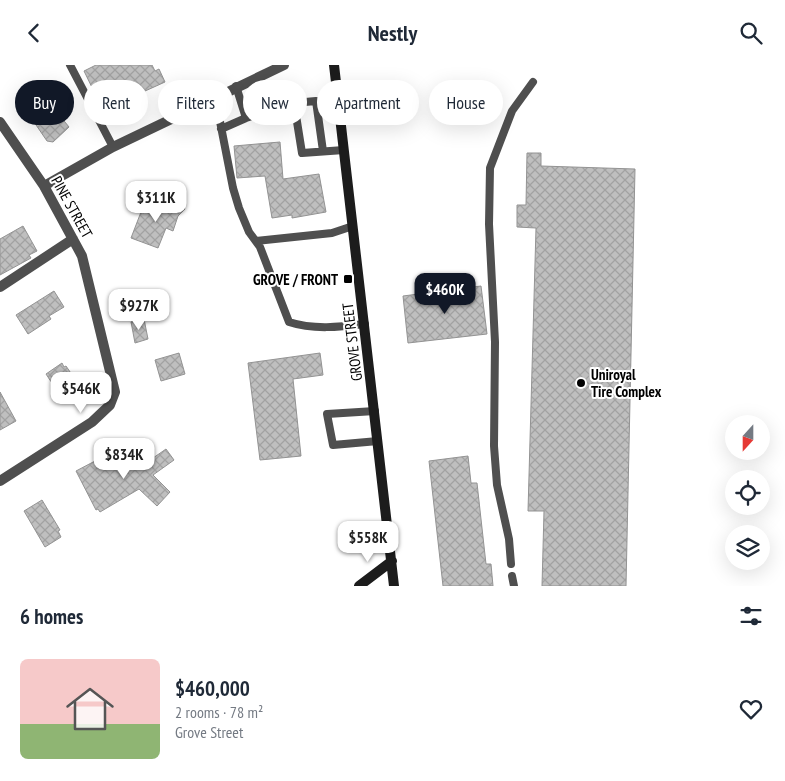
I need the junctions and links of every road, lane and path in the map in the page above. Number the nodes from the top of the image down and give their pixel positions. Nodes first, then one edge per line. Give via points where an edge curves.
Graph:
1 (70, 65) edge
2 (284, 65) edge
3 (334, 65) edge
4 (533, 82) dead end
5 (236, 86) junction
6 (233, 88) edge
7 (307, 102) edge
8 (243, 108) edge
9 (243, 119) edge
10 (0, 122) edge
11 (158, 125) edge
12 (220, 125) edge
13 (298, 125) edge
14 (221, 129) junction
15 (113, 147) junction
16 (344, 149) junction
17 (323, 151) junction
18 (44, 186) junction
19 (353, 226) junction
20 (73, 239) junction
21 (256, 241) junction
22 (0, 287) edge
23 (365, 324) junction
24 (375, 411) junction
25 (378, 441) junction
26 (0, 481) edge
27 (392, 561) junction
28 (512, 564) dead end
29 (512, 575) dead end
30 (359, 586) edge
31 (394, 586) edge
32 (514, 586) edge

1 - 15 lane
2 - 5 street
3 - 16 main road, GROVE STREET
4 - 28 lane via 512,111 490,168 494,446 497,485
5 - 6 street
5 - 8 lane
7 - 17 lane via 316,101
9 - 14 lane
10 - 18 street, PINE STREET
11 - 15 street
12 - 14 lane
13 - 17 lane via 302,153
14 - 21 lane via 233,188 242,216
15 - 18 street
16 - 17 lane
16 - 19 main road, GROVE STREET
18 - 20 street, PINE STREET
19 - 21 lane via 332,233
19 - 23 main road, GROVE STREET
20 - 22 street
20 - 26 street, PINE STREET via 82,256 115,392 110,405 92,422
21 - 23 lane via 289,322 300,326
23 - 24 main road, GROVE STREET
24 - 25 main road, GROVE STREET
24 - 25 lane via 327,414 333,445
25 - 27 main road, GROVE STREET
27 - 30 main road
27 - 31 main road, GROVE STREET
29 - 32 lane

